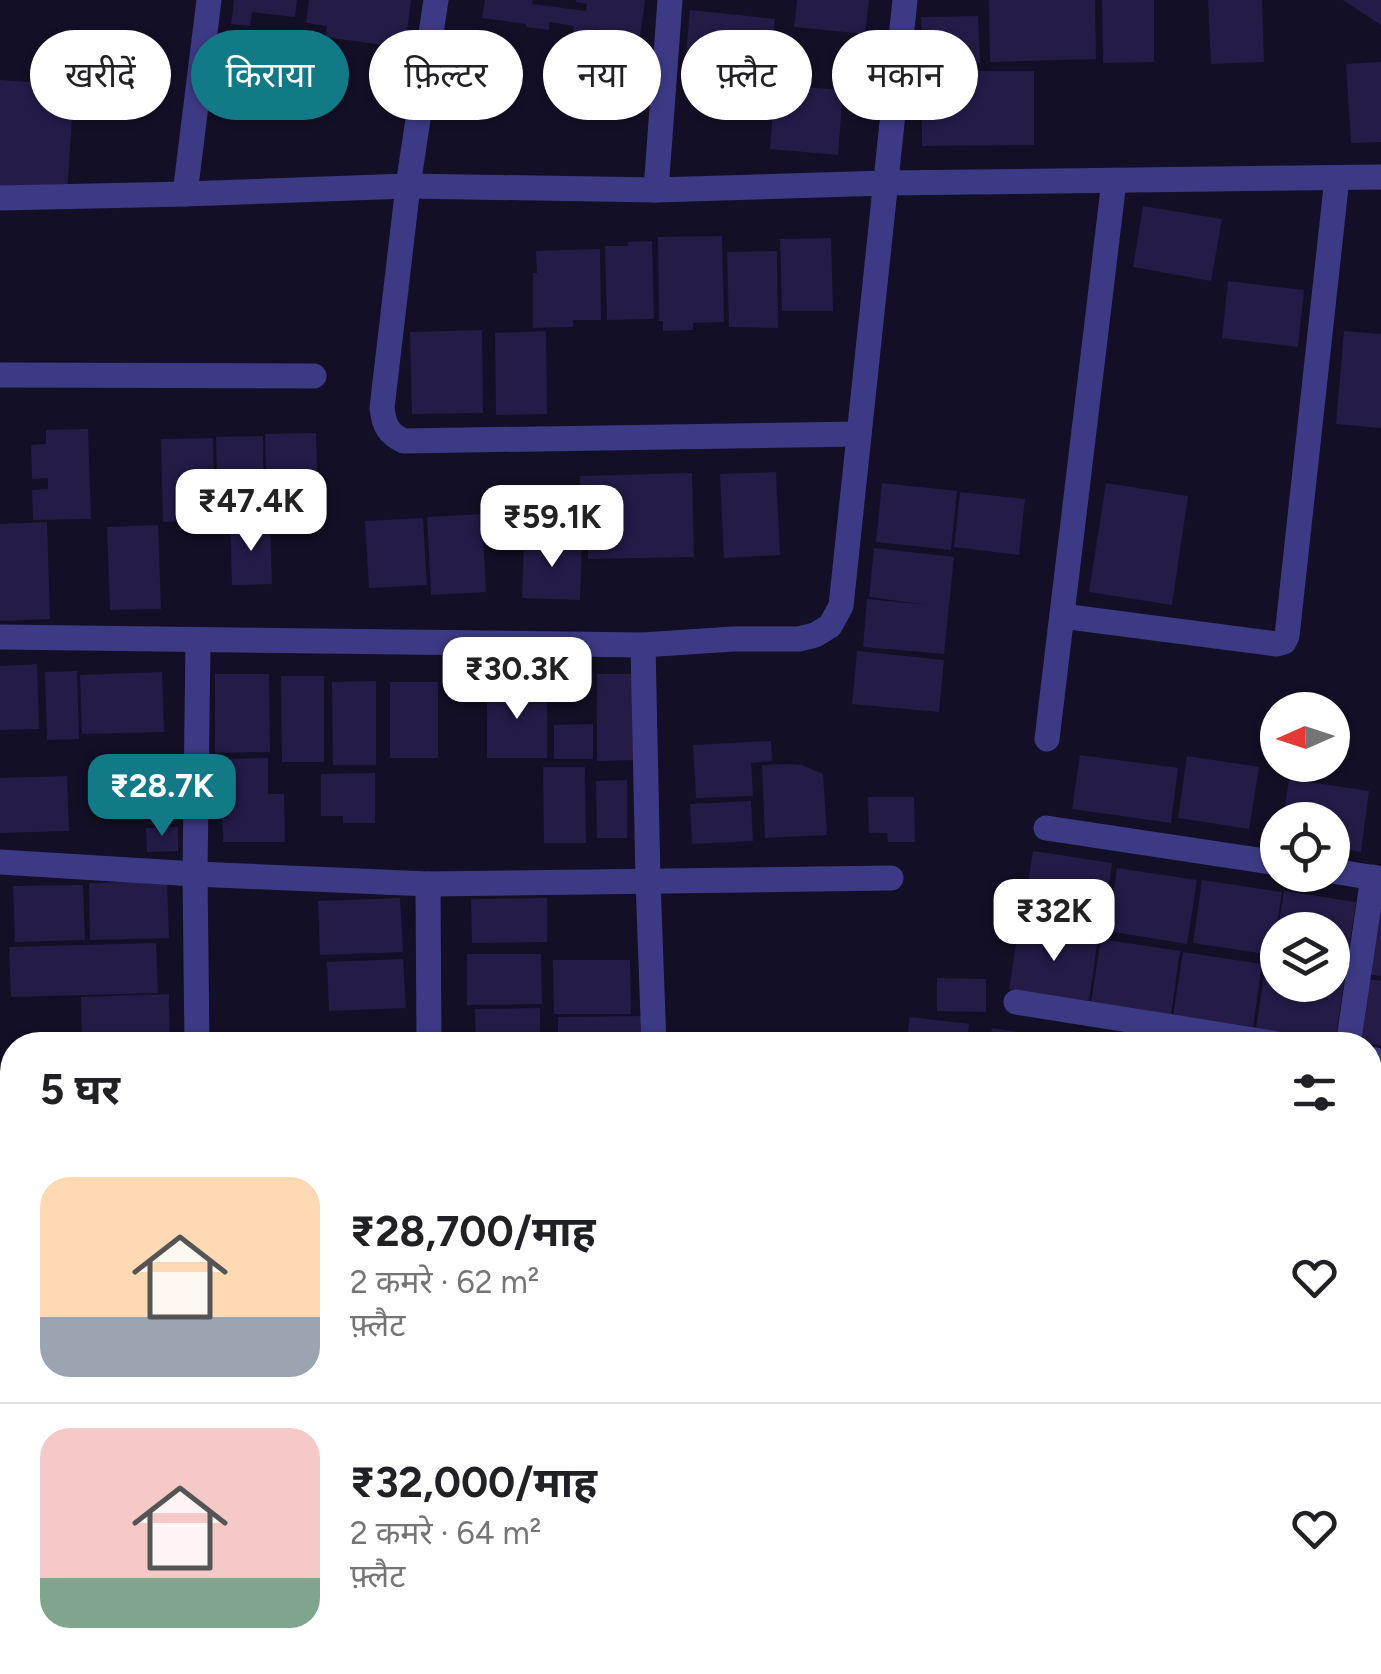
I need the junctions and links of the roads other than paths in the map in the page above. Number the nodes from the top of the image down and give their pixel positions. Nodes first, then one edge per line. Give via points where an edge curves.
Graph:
1 (209, 0) edge
2 (436, 0) edge
3 (670, 0) edge
4 (905, 0) edge
5 (1381, 177) edge
6 (1337, 178) junction
7 (1114, 181) junction
8 (886, 183) junction
9 (408, 186) junction
10 (656, 190) junction
11 (185, 194) junction
12 (0, 198) edge
13 (0, 376) edge
14 (314, 376) dead end
15 (860, 434) junction
16 (1062, 616) junction
17 (0, 636) edge
18 (198, 640) junction
19 (642, 645) junction
20 (1047, 739) dead end
21 (1046, 828) dead end
22 (1260, 860) edge
23 (0, 862) edge
24 (195, 874) junction
25 (1350, 874) edge
26 (891, 878) dead end
27 (1377, 878) edge
28 (648, 880) junction
29 (428, 884) junction
30 (1016, 1002) dead end
31 (196, 1032) edge
32 (428, 1032) edge
33 (654, 1032) edge
34 (1204, 1032) edge
35 (1350, 1032) edge

1 - 11 street
2 - 9 street
3 - 10 street
4 - 8 street
5 - 6 street
6 - 7 street
6 - 16 street via 1284,642
7 - 8 street
7 - 16 street
8 - 10 street
8 - 15 street
9 - 10 street
9 - 11 street
9 - 15 street via 382,408 392,436 404,441
11 - 12 street
13 - 14 street
15 - 19 street via 841,606 830,626 799,638
16 - 20 street
17 - 18 street
18 - 19 street
18 - 24 street
19 - 28 street
21 - 22 street
23 - 24 street
24 - 29 street
24 - 31 street
25 - 27 street
26 - 28 street
27 - 35 street
28 - 29 street
28 - 33 street
29 - 32 street
30 - 34 street

